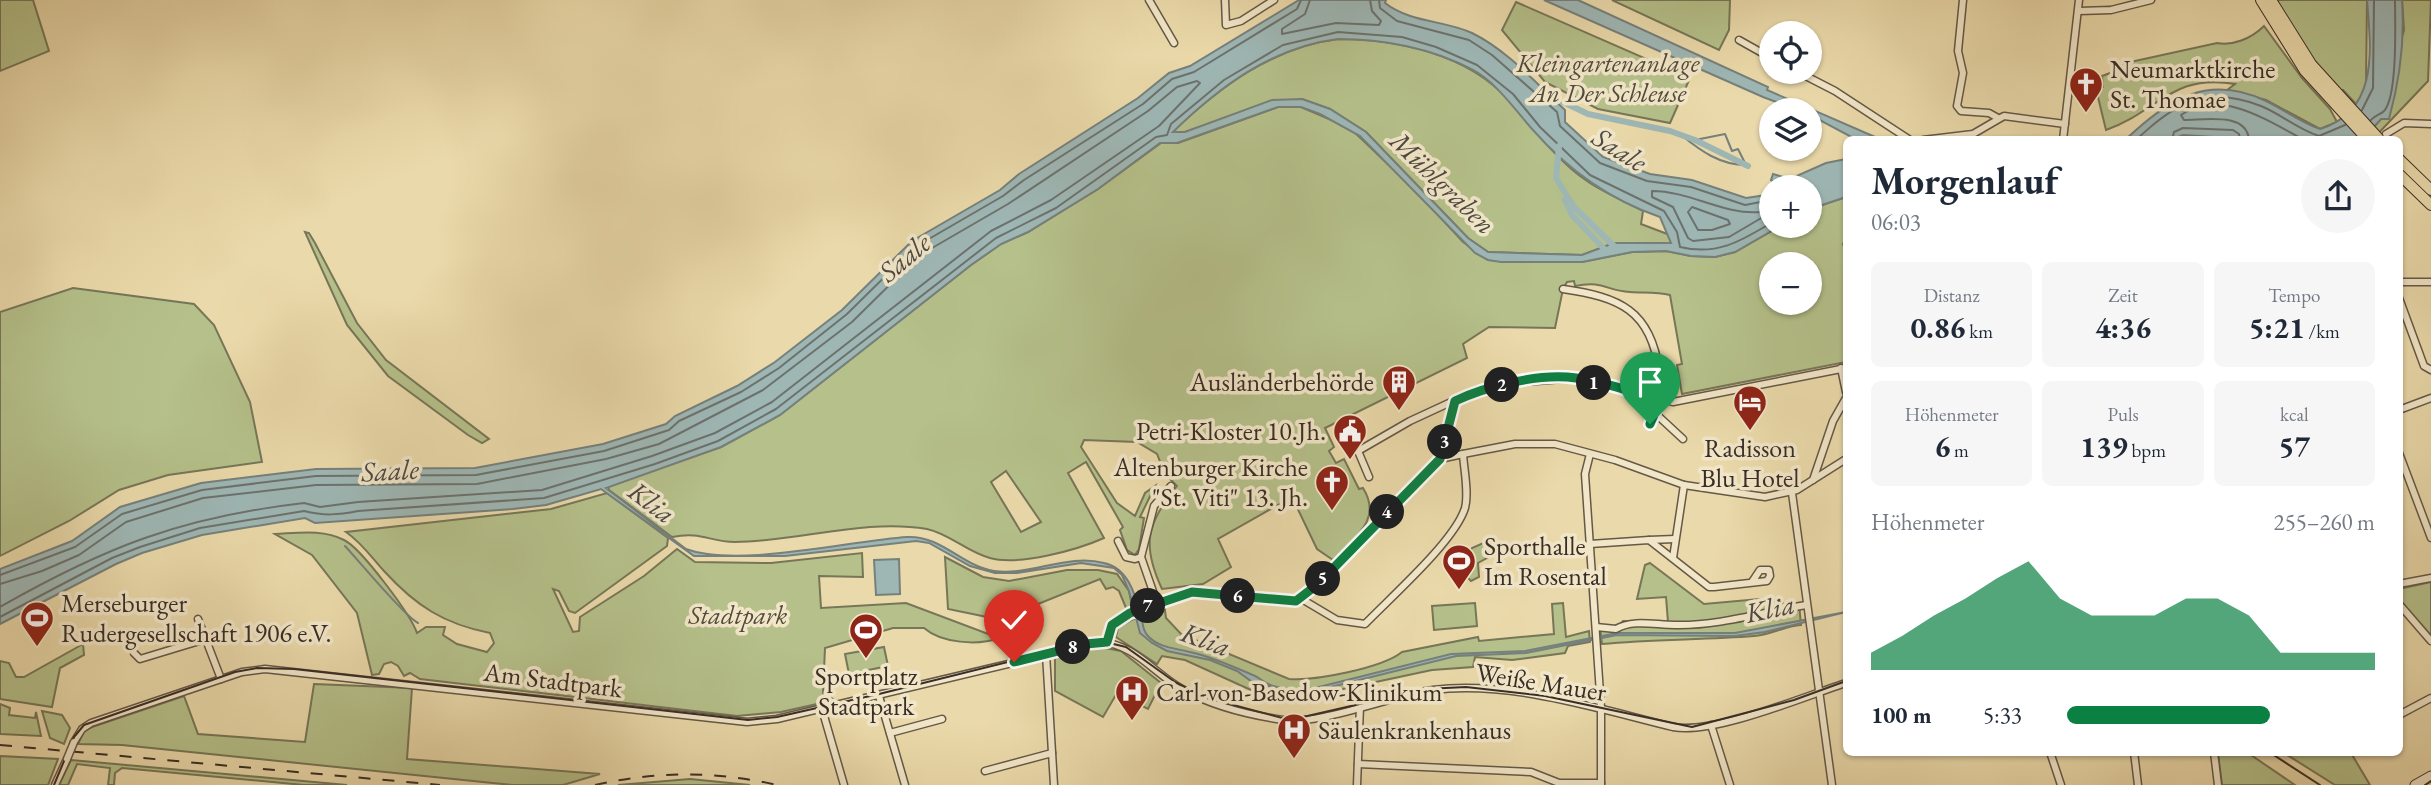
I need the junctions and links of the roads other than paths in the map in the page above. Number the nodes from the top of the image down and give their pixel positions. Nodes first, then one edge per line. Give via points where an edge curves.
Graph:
1 (1150, 0) edge
2 (1225, 0) edge
3 (1274, 0) edge
4 (1963, 0) edge
5 (2079, 0) edge
6 (2151, 0) edge
7 (2261, 0) edge
8 (2271, 0) edge
9 (2079, 11) junction
10 (1739, 40) dead end
11 (1174, 43) dead end
12 (1759, 51) edge
13 (1821, 84) edge
14 (2338, 101) junction
15 (1998, 118) junction
16 (2065, 124) junction
17 (2431, 124) edge
18 (1904, 136) edge
19 (1956, 136) edge
20 (2064, 136) edge
21 (2365, 136) edge
22 (2382, 136) edge
23 (2384, 136) edge
24 (2403, 176) edge
25 (2431, 190) edge
26 (2431, 205) edge
27 (2403, 282) edge
28 (2431, 282) edge
29 (1563, 289) dead end
30 (2403, 309) edge
31 (1843, 368) edge
32 (2431, 370) edge
33 (2431, 398) edge
34 (1455, 401) junction
35 (1660, 401) junction
36 (1843, 403) edge
37 (2403, 408) edge
38 (1656, 414) junction
39 (1650, 424) dead end
40 (1683, 439) dead end
41 (1463, 454) junction
42 (1590, 454) junction
43 (1440, 459) junction
44 (1843, 461) edge
45 (2403, 464) edge
46 (1369, 477) dead end
47 (1813, 480) junction
48 (1684, 485) junction
49 (1171, 486) dead end
50 (1791, 493) junction
51 (1675, 538) junction
52 (2431, 538) edge
53 (1649, 540) junction
54 (1118, 541) dead end
55 (1590, 544) junction
56 (1141, 556) junction
57 (1673, 558) junction
58 (2431, 578) edge
59 (1752, 582) dead end
60 (2403, 583) edge
61 (1300, 598) junction
62 (1157, 603) junction
63 (1806, 609) junction
64 (2403, 609) edge
65 (198, 619) dead end
66 (1596, 629) junction
67 (206, 639) junction
68 (2431, 641) edge
69 (1107, 642) junction
70 (134, 653) dead end
71 (1046, 654) junction
72 (221, 679) junction
73 (1843, 684) edge
74 (1818, 693) junction
75 (879, 696) junction
76 (2431, 698) edge
77 (1360, 706) junction
78 (822, 709) junction
79 (1601, 710) junction
80 (2403, 713) edge
81 (942, 719) dead end
82 (1711, 725) junction
83 (890, 733) junction
84 (1052, 753) junction
85 (2051, 756) edge
86 (2134, 756) edge
87 (2214, 756) edge
88 (1358, 764) junction
89 (985, 771) dead end
90 (2431, 776) edge
91 (1601, 784) edge
92 (55, 785) edge
93 (844, 785) edge
94 (905, 785) edge
95 (1054, 785) edge
96 (1357, 785) edge
97 (1730, 785) edge
98 (1832, 785) edge
99 (2061, 785) edge
100 (2138, 785) edge
101 (2218, 785) edge
102 (2415, 785) edge

1 - 11 street
2 - 3 street via 1226,24 1241,21
4 - 15 street via 1958,108
5 - 9 street
6 - 9 street via 2111,10
7 - 14 main road via 2292,53
8 - 14 main road
9 - 16 street
10 - 12 street
13 - 18 street
14 - 21 main road
14 - 22 main road
15 - 16 street
15 - 19 street via 1973,134
16 - 20 street
17 - 23 street via 2404,123
24 - 25 main road
24 - 26 main road
27 - 28 street
29 - 35 street via 1613,300 1648,329 1653,337
30 - 32 street via 2424,366
31 - 35 street via 1680,401
33 - 37 street
34 - 35 street via 1477,390 1511,383 1575,378
34 - 43 street
34 - 46 street via 1358,451
35 - 38 street
36 - 47 street
38 - 39 street
38 - 40 street
41 - 42 street via 1527,443 1555,444
41 - 43 street
41 - 61 street via 1466,505 1462,514 1442,544 1365,624 1337,620
42 - 48 street
42 - 55 street via 1585,474
43 - 61 street
44 - 47 street
45 - 52 street
47 - 50 street
48 - 50 street via 1756,496
48 - 51 street
49 - 56 street via 1154,506
50 - 63 street
51 - 53 street
51 - 57 street
53 - 55 street
53 - 57 street
54 - 56 street via 1126,557
55 - 66 street
56 - 62 street
57 - 59 street via 1709,587
58 - 60 street
61 - 62 street via 1192,592
62 - 69 street via 1112,625
63 - 66 street via 1677,625 1623,624 1616,629
63 - 74 street
64 - 68 street
65 - 67 street
66 - 79 street
67 - 70 street via 140,659
67 - 72 street
69 - 71 street, Am Stadtpark
69 - 77 street, Weiße Mauer via 1125,648 1180,688 1218,705 1290,721
71 - 75 street, Am Stadtpark
71 - 84 street
72 - 78 street, Am Stadtpark via 258,670 294,671 747,722
72 - 92 street, Am Stadtpark, bridge via 91,723 74,742
73 - 74 street, Weiße Mauer
74 - 82 street, Weiße Mauer
74 - 98 street
75 - 78 street, Am Stadtpark
75 - 83 street
76 - 80 street
77 - 79 street, Weiße Mauer via 1455,688 1525,695
77 - 88 street
78 - 93 street
79 - 82 street, Weiße Mauer via 1679,728
79 - 91 street
81 - 83 street
82 - 97 street
83 - 94 street
84 - 89 street
84 - 95 street
85 - 99 street
86 - 100 street
87 - 101 street
88 - 91 street via 1531,772 1559,783
88 - 96 street
90 - 102 main road

